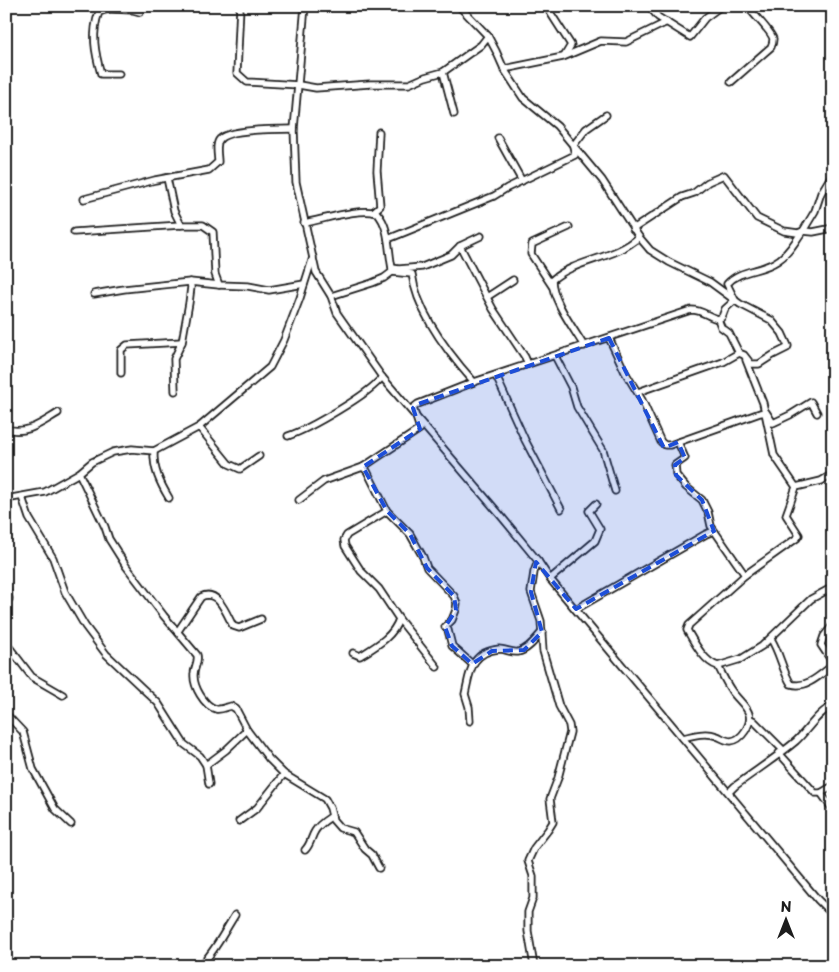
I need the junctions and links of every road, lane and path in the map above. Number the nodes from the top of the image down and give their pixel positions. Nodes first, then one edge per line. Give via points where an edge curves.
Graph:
1 (240, 6) edge
2 (305, 6) edge
3 (460, 6) edge
4 (546, 6) edge
5 (649, 6) edge
6 (721, 6) edge
7 (747, 6) edge
8 (109, 8) edge
9 (140, 12) dead end
10 (667, 22) junction
11 (488, 36) junction
12 (564, 57) junction
13 (504, 69) junction
14 (443, 72) junction
15 (119, 74) dead end
16 (731, 82) dead end
17 (298, 85) junction
18 (454, 114) dead end
19 (606, 115) dead end
20 (294, 129) junction
21 (379, 132) dead end
22 (498, 138) dead end
23 (573, 146) junction
24 (833, 173) edge
25 (167, 178) junction
26 (522, 181) junction
27 (84, 199) dead end
28 (380, 206) junction
29 (372, 212) junction
30 (380, 217) junction
31 (304, 223) junction
32 (181, 225) junction
33 (569, 226) dead end
34 (833, 228) edge
35 (633, 229) junction
36 (803, 231) junction
37 (74, 232) dead end
38 (481, 236) dead end
39 (639, 237) junction
40 (388, 239) junction
41 (460, 246) junction
42 (313, 255) junction
43 (392, 270) junction
44 (215, 274) junction
45 (513, 280) dead end
46 (190, 282) junction
47 (209, 283) junction
48 (304, 284) junction
49 (219, 286) junction
50 (552, 286) junction
51 (94, 294) dead end
52 (331, 296) junction
53 (487, 297) junction
54 (735, 300) junction
55 (718, 319) junction
56 (608, 338) junction
57 (182, 342) junction
58 (584, 346) junction
59 (742, 354) junction
60 (554, 356) junction
61 (528, 364) junction
62 (121, 373) dead end
63 (496, 376) junction
64 (382, 377) junction
65 (474, 382) junction
66 (175, 391) dead end
67 (638, 392) junction
68 (766, 412) junction
69 (58, 413) dead end
70 (817, 413) dead end
71 (414, 414) junction
72 (199, 427) junction
73 (6, 429) edge
74 (288, 436) dead end
75 (678, 442) junction
76 (154, 451) junction
77 (259, 456) dead end
78 (363, 467) junction
79 (79, 473) junction
80 (833, 474) edge
81 (796, 487) junction
82 (615, 491) dead end
83 (22, 497) junction
84 (169, 498) dead end
85 (6, 499) edge
86 (299, 500) dead end
87 (596, 504) dead end
88 (561, 509) dead end
89 (387, 511) junction
90 (714, 531) junction
91 (538, 561) junction
92 (745, 575) junction
93 (550, 579) junction
94 (6, 584) edge
95 (833, 587) edge
96 (6, 602) edge
97 (576, 609) junction
98 (261, 619) dead end
99 (399, 619) junction
100 (833, 626) edge
101 (178, 631) junction
102 (542, 632) junction
103 (771, 639) junction
104 (6, 643) edge
105 (352, 653) dead end
106 (472, 664) junction
107 (833, 664) edge
108 (718, 666) junction
109 (437, 667) dead end
110 (63, 695) dead end
111 (833, 706) edge
112 (6, 714) edge
113 (750, 720) junction
114 (470, 721) dead end
115 (247, 730) junction
116 (683, 738) junction
117 (781, 752) junction
118 (206, 765) junction
119 (284, 774) junction
120 (209, 784) dead end
121 (833, 786) edge
122 (730, 792) junction
123 (821, 793) junction
124 (833, 810) edge
125 (332, 816) junction
126 (239, 821) dead end
127 (70, 824) dead end
128 (305, 850) dead end
129 (379, 868) dead end
130 (235, 915) dead end
131 (833, 915) edge
132 (202, 965) edge
133 (534, 966) edge

1 - 17 street via 237,73 247,82
2 - 17 street
3 - 11 street
4 - 12 street via 571,45
5 - 10 street
6 - 10 street via 705,18 690,37
7 - 16 street via 773,38 772,48
8 - 9 street
8 - 15 street via 98,12 95,20 94,49 101,74
10 - 12 street via 626,42 601,41
11 - 13 street
11 - 14 street via 481,45
12 - 13 street
13 - 23 street via 523,98 557,126
14 - 17 street via 409,84 316,88
14 - 18 street
17 - 20 street
19 - 23 street via 586,129
20 - 25 street via 247,131 224,136 217,143 218,162 209,170
20 - 31 street via 296,182
21 - 28 street via 377,171
22 - 26 street
23 - 26 street via 575,154
23 - 35 street via 602,180
24 - 36 street
25 - 27 street
25 - 32 street via 174,211
26 - 40 street via 494,196
28 - 29 street
28 - 30 street
29 - 30 street
29 - 31 street
30 - 40 street
31 - 42 street
32 - 37 street
32 - 44 street via 203,225 214,232
33 - 50 street via 532,244 531,254
34 - 36 street
35 - 36 street via 682,197 724,175 757,218 784,231
35 - 39 street
36 - 54 street via 790,250 777,261 732,278 727,284
38 - 41 street
39 - 50 street via 605,257 559,274 552,280
39 - 54 street via 650,250 710,282
40 - 43 street
41 - 43 street via 451,255 422,267
41 - 53 street
42 - 48 street
42 - 52 street via 316,272
43 - 52 street via 384,278
43 - 65 street via 412,274 414,288 442,344
44 - 47 street
44 - 49 street
45 - 53 street
46 - 47 street
46 - 51 street
46 - 57 street via 192,287
47 - 49 street
48 - 49 street via 269,290
48 - 72 street via 284,340 270,367
50 - 58 street
52 - 64 street via 337,313
53 - 61 street
54 - 55 street
54 - 59 street via 771,320 788,342 787,348 756,365
55 - 56 street via 703,311 691,310
55 - 59 street
56 - 58 street
56 - 67 street via 624,372
57 - 62 street via 127,345 121,350
57 - 66 street via 174,359
58 - 60 street
59 - 67 street
59 - 68 street
60 - 61 street
60 - 82 street via 571,387 577,407 603,450
61 - 63 street
63 - 65 street
63 - 88 street
64 - 71 street
64 - 74 street via 377,385 363,394
65 - 71 street via 418,404 413,408
67 - 75 street via 661,442 665,445
68 - 70 street via 773,423 812,402
68 - 75 street
68 - 81 street via 774,455
69 - 73 street via 29,430
71 - 78 street via 420,429
71 - 91 street
72 - 76 street
72 - 77 street via 229,464 240,468
75 - 90 street via 685,458 675,464 676,475 702,500
76 - 79 street via 132,449 113,452 92,462
76 - 84 street via 157,476
78 - 86 street via 324,481
78 - 89 street
79 - 83 street via 45,492
79 - 101 street via 109,539 156,606
80 - 81 street via 821,481
81 - 92 street via 786,515 797,538
83 - 85 street
83 - 118 street via 29,518 53,558 65,592 85,626 106,654 158,703 184,744
87 - 93 street via 589,511 600,529 595,541
89 - 99 street via 344,540 361,570 379,589
89 - 106 street via 410,534 427,568 454,596 456,610 446,627 452,646
90 - 92 street
90 - 97 street
91 - 93 street
91 - 102 street via 531,592
92 - 108 street via 687,630 700,651
93 - 97 street
94 - 96 street via 10,600
95 - 103 street via 811,599
97 - 116 street
98 - 101 street via 235,628 217,599 205,595
99 - 105 street via 395,629 375,646 360,656
99 - 109 street
100 - 107 street via 824,636 822,645
101 - 115 street via 197,655 193,678 202,697 215,709 234,707
102 - 106 street via 524,650 492,651
102 - 133 street via 543,651 570,732 550,799 552,822 528,861 533,888 528,931
103 - 107 street via 791,684 806,684
103 - 108 street via 741,659
104 - 110 street via 32,677
106 - 114 street via 464,694
108 - 113 street via 730,689 749,713
111 - 117 street via 822,712
112 - 127 street via 24,732 33,769 55,809
113 - 116 street via 736,740 699,734
113 - 117 street
115 - 118 street
115 - 119 street
116 - 122 street
117 - 122 street
117 - 123 street via 812,791
118 - 120 street
119 - 125 street via 325,799
119 - 126 street via 257,808
121 - 123 street
122 - 131 street
123 - 124 street
125 - 128 street via 315,831
125 - 129 street via 340,828 354,832
130 - 132 street via 209,959

